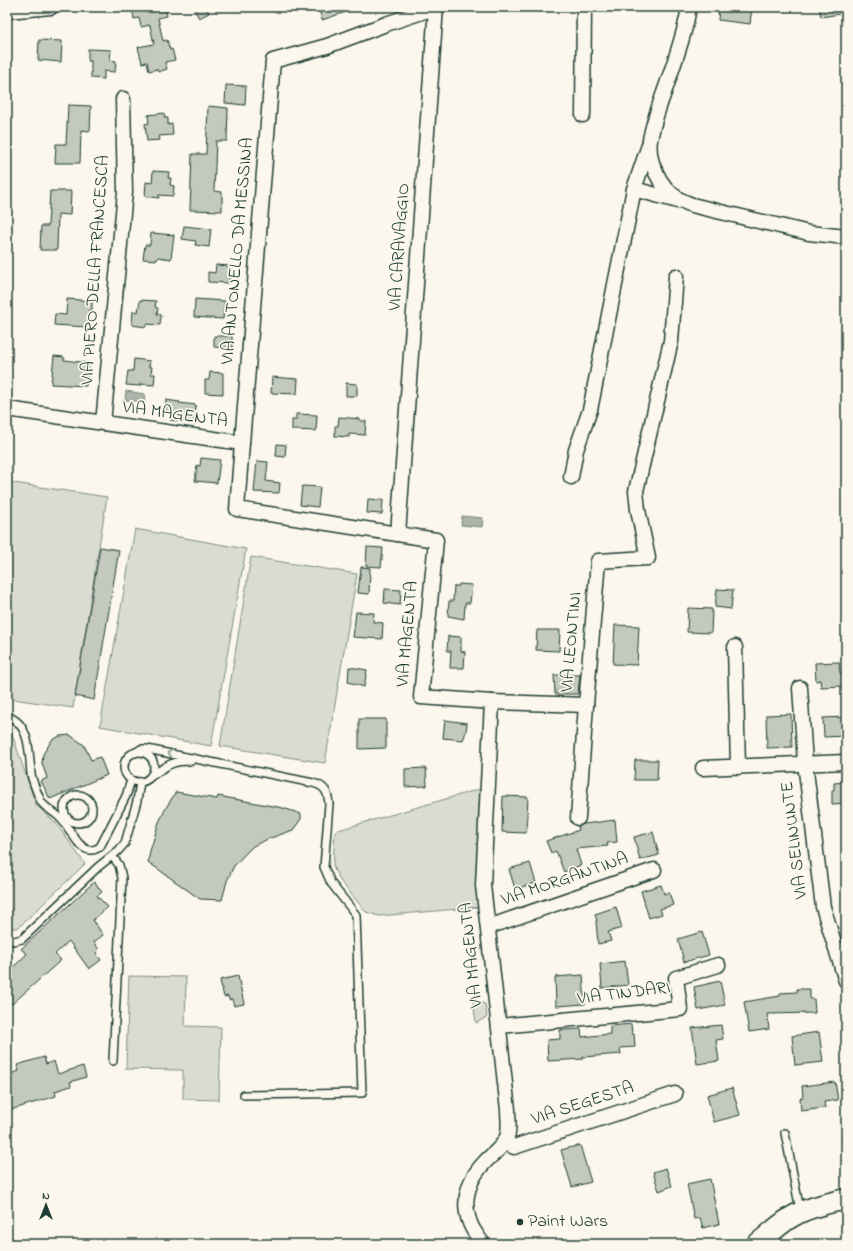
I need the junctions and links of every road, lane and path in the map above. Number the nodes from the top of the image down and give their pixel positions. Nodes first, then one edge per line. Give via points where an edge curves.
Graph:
1 (51, 7) edge
2 (437, 7) edge
3 (584, 7) edge
4 (689, 7) edge
5 (7, 11) edge
6 (123, 99) dead end
7 (583, 114) dead end
8 (650, 141) junction
9 (634, 189) junction
10 (692, 205) junction
11 (846, 237) edge
12 (676, 276) dead end
13 (7, 409) edge
14 (103, 424) junction
15 (242, 444) junction
16 (571, 477) dead end
17 (398, 534) junction
18 (735, 647) dead end
19 (800, 688) dead end
20 (492, 702) junction
21 (586, 705) junction
22 (7, 716) edge
23 (135, 753) junction
24 (205, 761) junction
25 (846, 762) edge
26 (805, 763) junction
27 (738, 767) junction
28 (703, 768) dead end
29 (150, 777) junction
30 (131, 780) junction
31 (140, 782) junction
32 (578, 818) dead end
33 (112, 856) junction
34 (654, 870) dead end
35 (488, 927) junction
36 (7, 939) edge
37 (718, 965) dead end
38 (846, 981) edge
39 (499, 1026) junction
40 (113, 1061) dead end
41 (675, 1094) dead end
42 (244, 1095) dead end
43 (785, 1133) dead end
44 (504, 1142) junction
45 (846, 1199) edge
46 (800, 1212) junction
47 (483, 1244) edge
48 (757, 1244) edge

1 - 5 street
2 - 15 street, VIA ANTONELLO DA MESSINA via 327,46 273,61
2 - 17 street, VIA CARAVAGGIO
3 - 7 street
4 - 8 street
6 - 14 street, VIA PIERO DELLA FRANCESCA via 125,192
8 - 9 street
8 - 10 street via 651,154 659,179 665,188
9 - 10 street
9 - 16 street via 590,410 576,450
10 - 11 street via 809,233
12 - 21 street, VIA LEONTINI via 671,341 636,491 648,558 598,561
13 - 14 street, VIA MAGENTA
14 - 15 street, VIA MAGENTA
15 - 17 street, VIA MAGENTA via 237,509
17 - 20 street, VIA MAGENTA via 436,540 421,697
18 - 27 street
19 - 26 street, VIA SELINUNTE
20 - 21 street, VIA LEONTINI
20 - 35 street, VIA MAGENTA via 484,885
21 - 32 street
22 - 30 lane via 22,727 31,756 32,776 42,803 64,818 78,842 86,849 100,847 126,796
24 -> 23 lane via 147,748
23 - 29 lane via 143,753 150,758 153,769
23 - 30 lane via 127,758 124,766 125,774
24 - 29 lane via 174,762
24 - 42 lane via 319,784 325,789 329,804 324,867 331,883 356,915 362,1092
25 - 26 street
26 - 27 street
26 - 38 street, VIA SELINUNTE via 823,907
27 - 28 street
29 - 31 lane
30 - 31 lane
31 - 33 lane via 125,842
33 - 36 lane via 22,939
33 - 40 lane via 119,865 122,878
34 - 35 street, VIA MORGANTINA
35 - 39 street, VIA MAGENTA
37 - 39 street, VIA TINDARI via 676,978 680,1009
39 - 44 street, VIA MAGENTA via 509,1121 508,1136
41 - 44 street, VIA SEGESTA via 514,1147
43 - 46 lane
44 - 47 street, VIA MAGENTA via 475,1173 467,1192 470,1225
45 - 46 main road
46 - 48 main road

